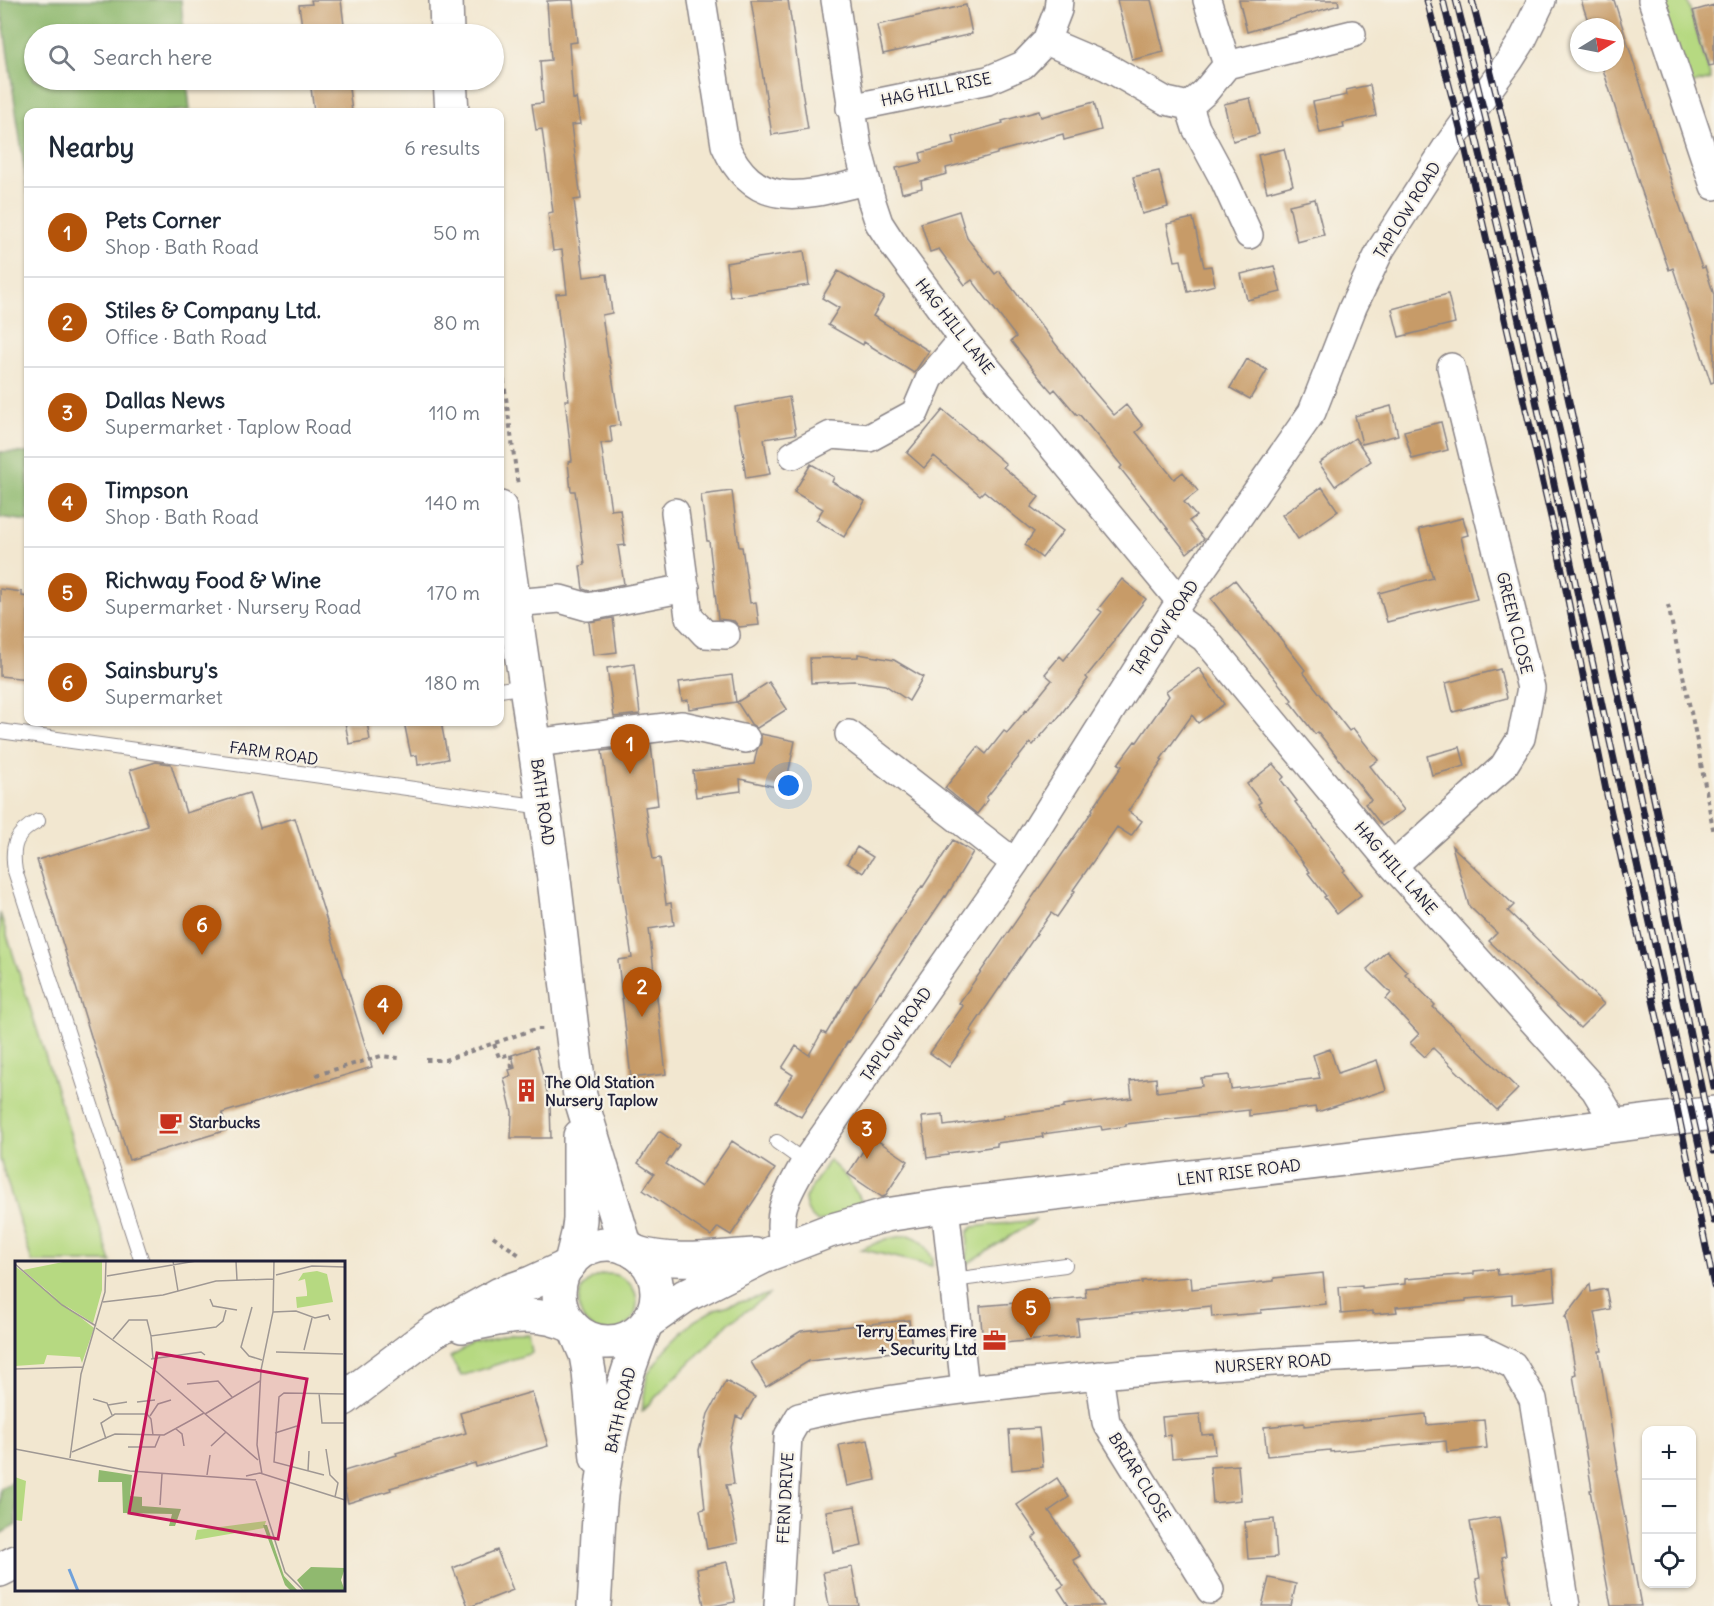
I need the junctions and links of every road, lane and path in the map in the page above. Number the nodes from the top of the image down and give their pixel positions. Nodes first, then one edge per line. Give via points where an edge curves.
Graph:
1 (446, 0) edge
2 (702, 0) edge
3 (835, 0) edge
4 (1059, 0) edge
5 (1207, 0) edge
6 (1542, 0) edge
7 (1652, 0) edge
8 (447, 24) edge
9 (1352, 34) dead end
10 (1046, 41) junction
11 (1227, 65) junction
12 (451, 90) edge
13 (1189, 106) junction
14 (452, 108) edge
15 (850, 108) junction
16 (866, 181) junction
17 (1714, 186) edge
18 (1249, 235) dead end
19 (963, 339) junction
20 (1451, 367) dead end
21 (793, 455) dead end
22 (675, 512) dead end
23 (504, 537) edge
24 (686, 588) junction
25 (513, 603) junction
26 (1668, 605) dead end
27 (1176, 608) junction
28 (726, 635) dead end
29 (513, 688) edge
30 (0, 731) edge
31 (849, 734) dead end
32 (746, 739) dead end
33 (534, 743) junction
34 (1711, 806) edge
35 (543, 807) junction
36 (38, 821) dead end
37 (1714, 834) edge
38 (1015, 863) junction
39 (1393, 866) junction
40 (549, 1033) dead end
41 (494, 1044) junction
42 (399, 1058) dead end
43 (426, 1060) dead end
44 (512, 1069) dead end
45 (316, 1075) dead end
46 (580, 1096) junction
47 (1714, 1113) edge
48 (1616, 1125) junction
49 (777, 1142) dead end
50 (805, 1162) junction
51 (945, 1206) junction
52 (493, 1236) dead end
53 (630, 1250) junction
54 (776, 1251) junction
55 (525, 1259) dead end
56 (141, 1261) edge
57 (569, 1264) junction
58 (1065, 1265) dead end
59 (953, 1280) junction
60 (647, 1324) junction
61 (574, 1328) junction
62 (434, 1331) junction
63 (1099, 1375) junction
64 (965, 1389) junction
65 (345, 1398) edge
66 (601, 1496) junction
67 (15, 1562) edge
68 (0, 1570) edge
69 (1197, 1582) dead end
70 (594, 1606) edge
71 (778, 1606) edge
72 (1566, 1606) edge

1 - 8 main road
2 - 16 street via 725,145 748,180 772,193 800,195
3 - 15 street, HAG HILL LANE
4 - 10 street, HAG HILL RISE
5 - 11 street
6 - 27 street, TAPLOW ROAD via 1510,60 1446,148 1381,249 1353,307 1312,412
7 - 17 street
9 - 11 street
10 - 13 street via 1107,67 1167,101
10 - 15 street, HAG HILL RISE via 1023,65 988,80
11 - 13 street
12 - 14 main road
13 - 18 street
15 - 16 street, HAG HILL LANE
16 - 19 street, HAG HILL LANE via 879,223 891,243
19 - 21 street via 930,378 915,413 869,438 831,435
19 - 27 street, HAG HILL LANE
20 - 39 street, GREEN CLOSE via 1531,688 1521,738 1503,767
22 - 24 street
23 - 25 main road, BATH ROAD
24 - 25 street via 588,607 560,598
24 - 28 street via 689,617 705,634
25 - 29 main road, BATH ROAD
26 - 34 path
27 - 38 street, TAPLOW ROAD
27 - 39 street, HAG HILL LANE
29 - 33 main road, BATH ROAD
30 - 35 lane, FARM ROAD
31 - 38 street
32 - 33 street via 682,725
33 - 35 main road, BATH ROAD
34 - 37 path
35 - 46 main road, BATH ROAD
36 - 56 lane via 27,827 14,845 15,871
38 - 50 street, TAPLOW ROAD
39 - 48 street, HAG HILL LANE via 1595,1090
40 - 41 path via 535,1029
41 - 43 path via 446,1060
41 - 44 path via 499,1057 511,1054
42 - 45 path via 381,1056
46 - 53 main road, BATH ROAD
46 - 57 main road, BATH ROAD via 580,1220
47 - 48 main road, LENT RISE ROAD
48 - 51 main road, LENT RISE ROAD
49 - 50 lane
50 - 54 street, TAPLOW ROAD via 783,1208
51 - 54 main road, LENT RISE ROAD via 886,1215
51 - 59 street
52 - 55 path
53 - 54 main road, LENT RISE ROAD via 678,1260
53 - 57 main road via 611,1244 597,1246 582,1252
53 - 60 main road via 644,1259 656,1281 656,1307
54 - 60 main road, LENT RISE ROAD via 685,1296
57 - 61 main road via 561,1281 560,1296 564,1313
57 - 62 main road via 500,1294
58 - 59 lane
59 - 64 street
60 - 61 main road via 625,1340 611,1342 597,1341
60 - 66 main road, BATH ROAD via 623,1389
61 - 62 main road via 550,1318 524,1315
61 - 66 main road, BATH ROAD via 589,1372
62 - 65 main road
63 - 64 street, NURSERY ROAD
63 - 69 street, BRIAR CLOSE via 1106,1422
63 - 72 street, NURSERY ROAD via 1480,1349 1513,1365 1533,1399
64 - 71 street, FERN DRIVE via 799,1417 788,1436
66 - 70 main road, BATH ROAD
67 - 68 main road

